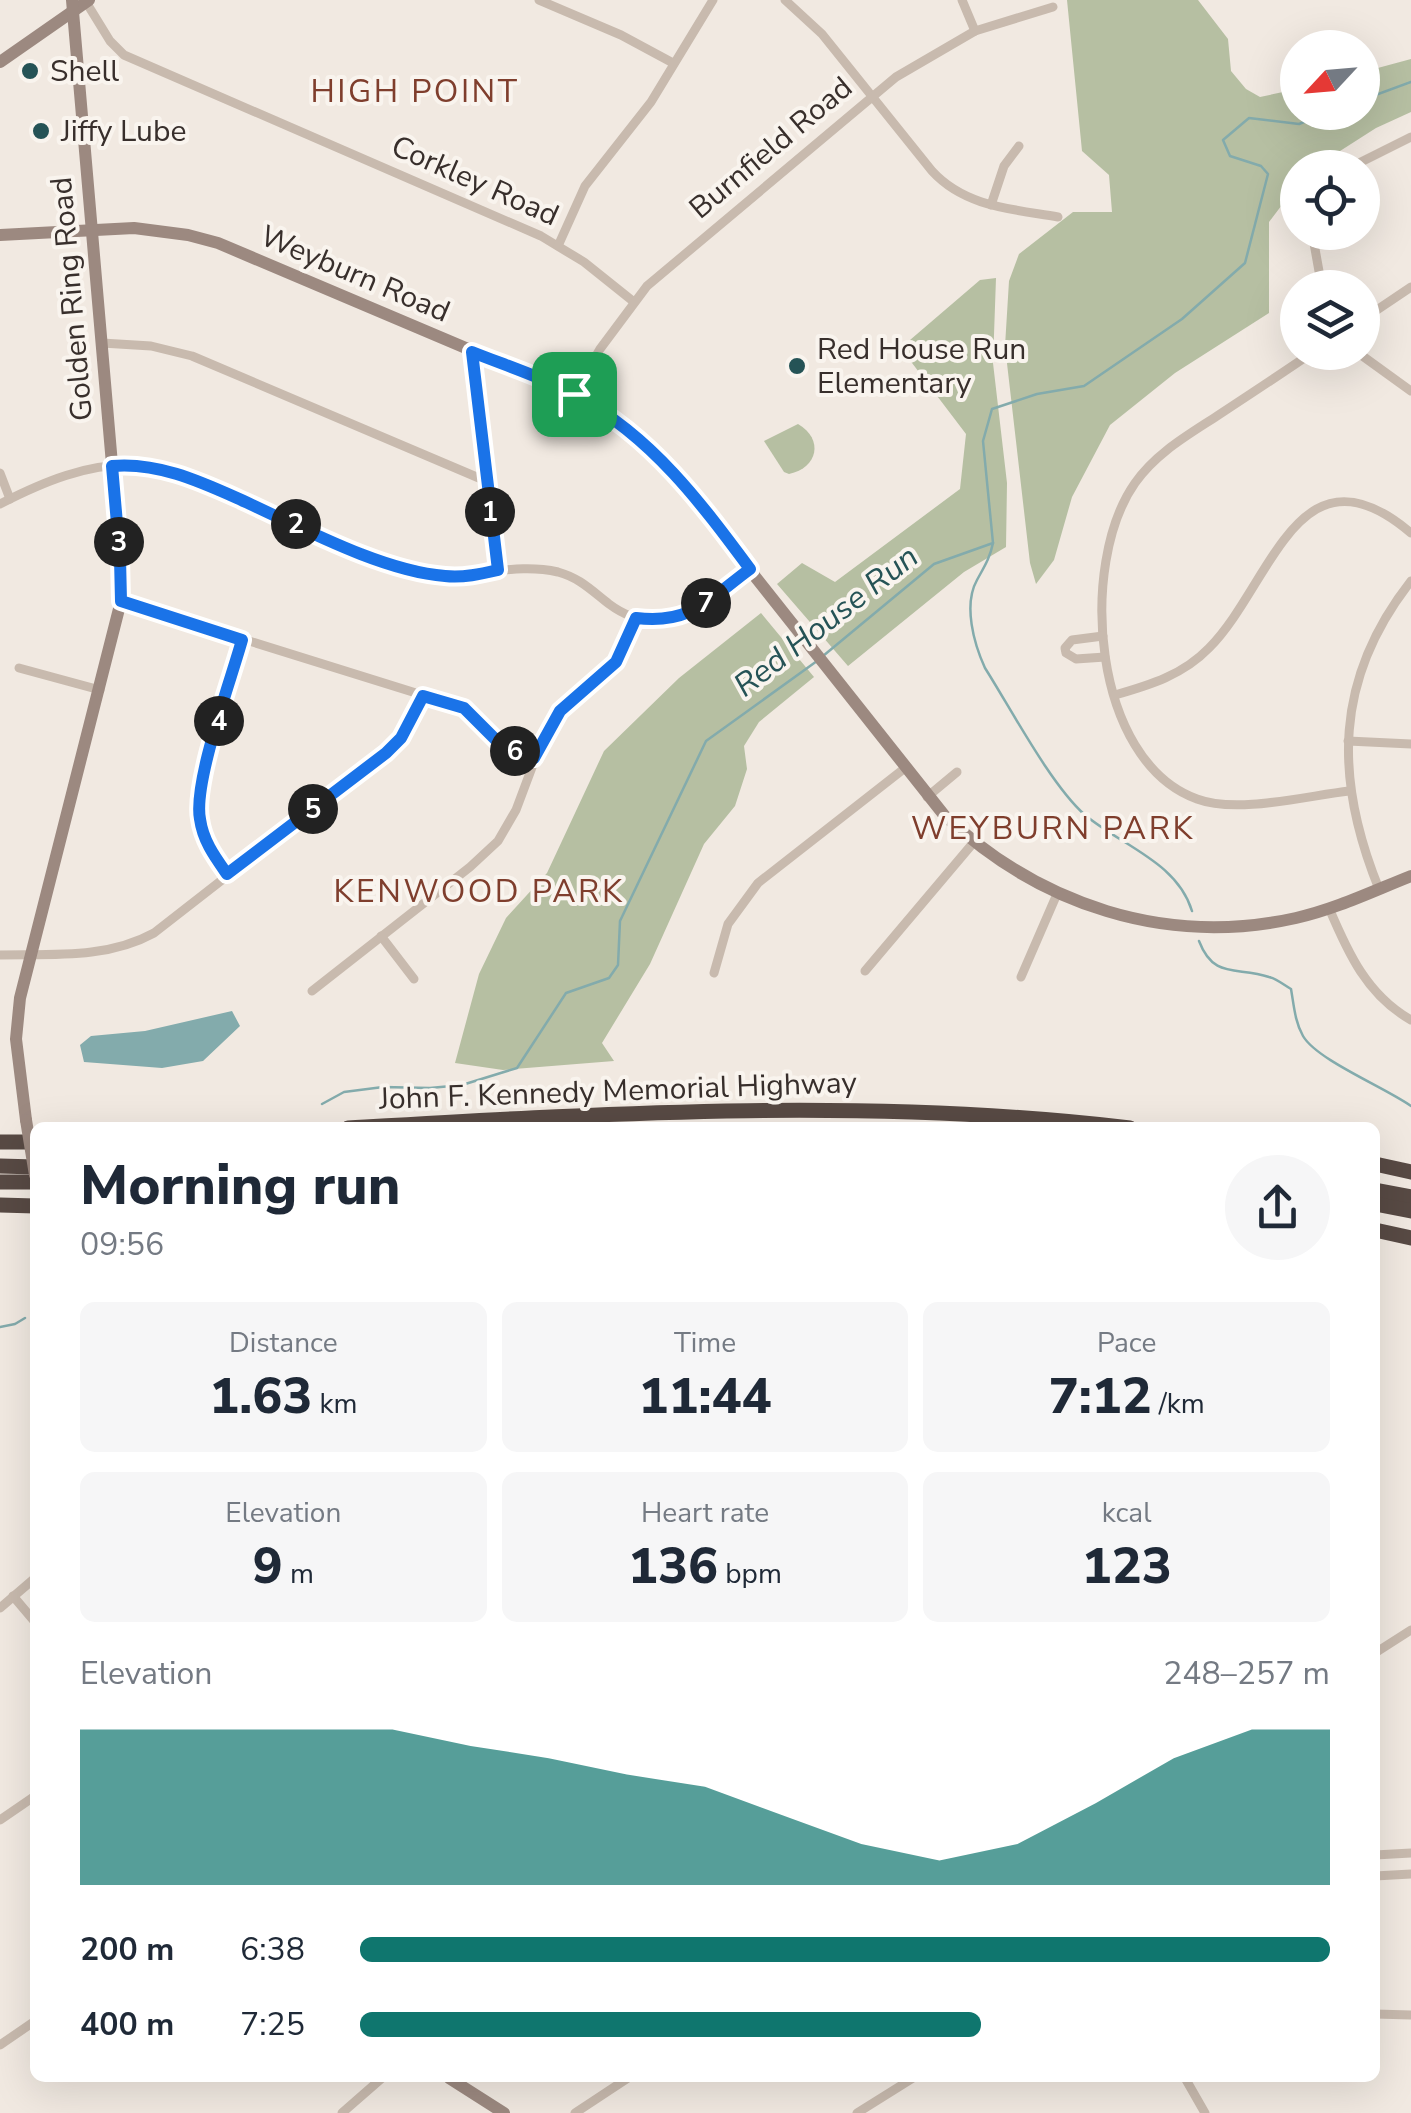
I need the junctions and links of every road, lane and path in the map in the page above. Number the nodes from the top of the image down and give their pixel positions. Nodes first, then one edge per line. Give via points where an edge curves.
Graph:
1 (540, 0) edge
2 (713, 0) edge
3 (962, 0) edge
4 (793, 2) edge
5 (80, 3) edge
6 (1053, 7) dead end
7 (975, 32) junction
8 (0, 62) edge
9 (673, 63) junction
10 (872, 97) junction
11 (1411, 137) edge
12 (1019, 146) dead end
13 (1380, 152) edge
14 (991, 205) junction
15 (1058, 217) dead end
16 (91, 230) junction
17 (0, 235) edge
18 (558, 246) junction
19 (1411, 287) edge
20 (634, 302) junction
21 (1380, 308) edge
22 (102, 343) junction
23 (472, 352) junction
24 (1380, 369) edge
25 (1286, 370) edge
26 (1411, 391) edge
27 (574, 394) junction
28 (112, 466) junction
29 (0, 473) edge
30 (486, 481) junction
31 (5, 502) edge
32 (1411, 533) edge
33 (750, 569) junction
34 (498, 570) junction
35 (1411, 580) edge
36 (121, 601) junction
37 (636, 618) junction
38 (1103, 636) junction
39 (242, 640) junction
40 (1106, 656) junction
41 (20, 668) dead end
42 (100, 690) junction
43 (423, 696) junction
44 (1115, 696) junction
45 (1348, 741) junction
46 (1411, 744) edge
47 (534, 758) junction
48 (905, 768) junction
49 (957, 772) dead end
50 (1349, 791) junction
51 (928, 797) junction
52 (974, 842) junction
53 (227, 874) junction
54 (1411, 876) edge
55 (1379, 889) junction
56 (1058, 894) junction
57 (1329, 908) junction
58 (381, 936) junction
59 (30, 954) junction
60 (0, 955) edge
61 (865, 971) dead end
62 (714, 972) dead end
63 (414, 978) dead end
64 (1021, 978) dead end
65 (312, 991) dead end
66 (1411, 1020) edge
67 (452, 1122) edge
68 (1064, 1122) edge
69 (0, 1142) edge
70 (30, 1142) edge
71 (30, 1143) edge
72 (1380, 1165) edge
73 (0, 1166) edge
74 (30, 1170) edge
75 (1411, 1172) edge
76 (0, 1182) edge
77 (30, 1182) edge
78 (1380, 1191) edge
79 (1411, 1196) edge
80 (0, 1205) edge
81 (1380, 1205) edge
82 (30, 1206) edge
83 (1411, 1211) edge
84 (1380, 1231) edge
85 (1411, 1238) edge
86 (30, 1582) edge
87 (13, 1596) junction
88 (0, 1608) edge
89 (30, 1616) edge
90 (1411, 1630) edge
91 (1380, 1649) edge
92 (30, 1799) edge
93 (0, 1820) edge
94 (1411, 1854) edge
95 (1380, 1856) edge
96 (1411, 1874) edge
97 (1380, 1876) edge
98 (1380, 2014) edge
99 (1411, 2016) edge
100 (30, 2025) edge
101 (0, 2045) edge
102 (377, 2082) edge
103 (455, 2082) edge
104 (622, 2082) edge
105 (907, 2082) edge
106 (1188, 2082) edge
107 (862, 2112) edge
108 (342, 2113) edge
109 (504, 2113) edge
110 (575, 2113) edge
111 (1205, 2113) edge

1 - 9 street
2 - 9 street
3 - 7 street
4 - 10 street
5 - 8 street
5 - 16 street, Golden Ring Road
5 - 18 street, Corkley Road via 116,49 143,65
6 - 7 street, Burnfield Road
7 - 10 street, Burnfield Road
9 - 18 street via 651,102 584,186
10 - 14 street via 940,180
10 - 20 street, Burnfield Road
11 - 13 street
12 - 14 street
14 - 15 street
16 - 17 street, Weyburn Road
16 - 22 street, Golden Ring Road
16 - 23 street, Weyburn Road via 207,239
18 - 20 street, Corkley Road
19 - 21 street
20 - 27 street, Burnfield Road
22 - 28 street, Golden Ring Road
22 - 30 street via 192,356
23 - 27 street, Weyburn Road
23 - 30 street
24 - 26 street
25 - 38 street via 1175,444 1141,475 1108,545
27 - 33 street, Weyburn Road via 666,463
28 - 31 street via 46,481
28 - 34 street via 186,477 408,569 458,576
28 - 36 street, Golden Ring Road
29 - 31 street
30 - 34 street
32 - 44 street via 1363,503 1338,500 1316,507 1286,534 1208,650 1176,674
33 - 37 street via 680,617
33 - 48 street, Weyburn Road
34 - 37 street via 573,577
35 - 45 street via 1368,655
36 - 39 street
36 - 42 street, Golden Ring Road
37 - 47 street via 616,662 560,711
38 - 40 street
38 - 40 street via 1072,640 1066,653 1076,659
39 - 43 street
39 - 53 street via 198,808 205,838
40 - 44 street
41 - 42 street
42 - 59 street, Golden Ring Road
43 - 47 street via 464,708 501,745
43 - 53 street via 386,753
44 - 50 street via 1142,758 1194,798 1226,804
45 - 46 street
45 - 50 street
47 - 58 street via 498,841
48 - 51 street, Weyburn Road
48 - 62 street via 758,883 728,924
49 - 51 street
50 - 55 street
51 - 52 street, Weyburn Road
52 - 56 street, Weyburn Road
52 - 61 street
53 - 59 street via 132,944
54 - 55 street, Weyburn Road
55 - 57 street, Weyburn Road
56 - 57 street, Weyburn Road via 1129,918 1196,927 1261,924
56 - 64 street
57 - 66 street via 1368,985
58 - 63 street
58 - 65 street
59 - 60 street
59 - 71 street, Golden Ring Road, bridge via 16,1039
67 - 68 highway, John F. Kennedy Memorial Highway via 792,1108
69 - 70 highway
72 - 75 highway
73 - 74 highway
76 - 77 highway
78 - 79 highway
80 - 82 highway
81 - 83 highway
84 - 85 highway
86 - 87 street
87 - 88 street
87 - 89 street
90 - 91 street
92 - 93 street
94 - 95 street
96 - 97 street
98 - 99 street
100 - 101 street
102 - 108 street
103 - 109 street
104 - 110 street
105 - 107 street
106 - 111 street

